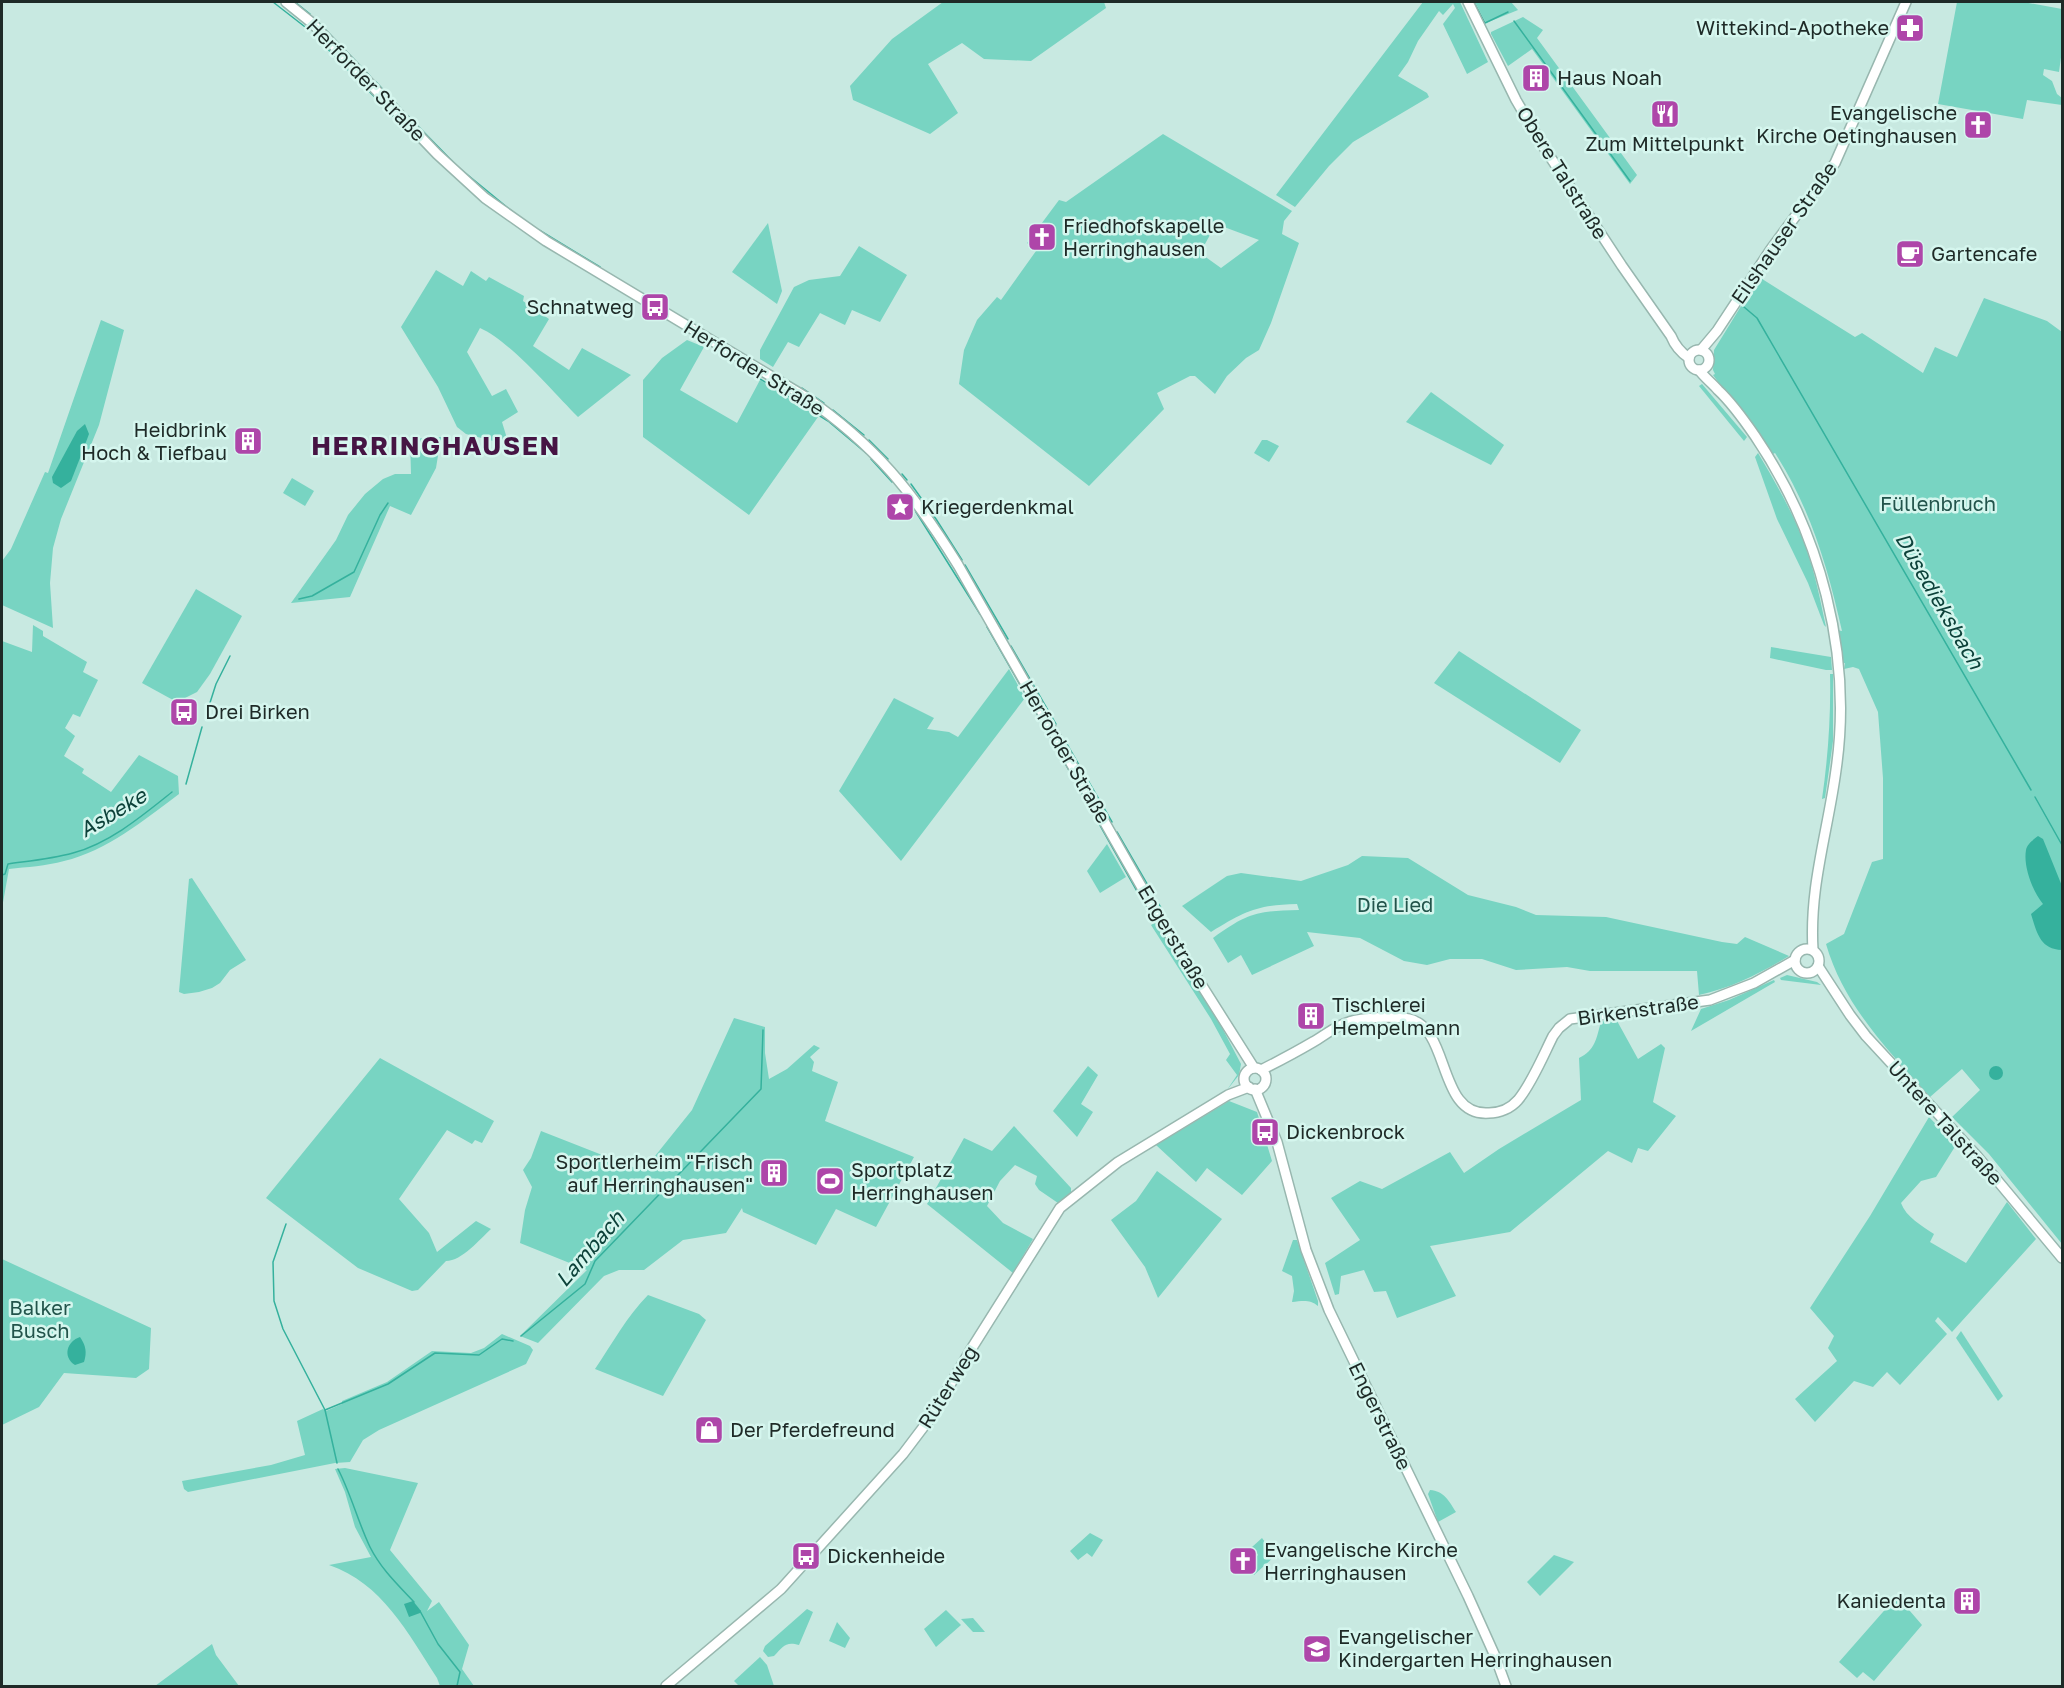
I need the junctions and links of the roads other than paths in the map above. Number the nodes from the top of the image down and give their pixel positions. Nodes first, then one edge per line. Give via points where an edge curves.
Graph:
1 (286, 2) edge
2 (1468, 2) edge
3 (1906, 2) edge
4 (1697, 353) junction
5 (1703, 368) junction
6 (1112, 834) joint
7 (1809, 950) junction
8 (1796, 964) junction
9 (1815, 969) junction
10 (1255, 1079) junction
11 (2062, 1258) edge
12 (666, 1686) edge
13 (1506, 1686) edge

1 - 6 street, Herforder Straße via 312,23 437,154 485,198 546,241 804,396 842,423 884,462 926,514 958,565
2 - 4 street, Obere Talstraße via 1543,146 1671,336
3 - 4 street, Eilshauser Straße via 1834,163 1717,331
4 - 5 street via 1709,360
4 - 5 street, Obere Talstraße via 1691,366
5 - 7 street via 1756,438 1792,499 1813,552 1834,632 1839,672 1837,768 1816,872
6 - 10 street, Engerstraße
7 - 8 street via 1798,953
7 - 9 street via 1819,957
8 - 9 street via 1803,972
8 - 10 street, Birkenstraße via 1710,1000 1570,1019 1553,1036 1518,1101 1492,1113 1473,1111 1459,1100 1428,1032 1420,1024 1403,1018 1350,1021
9 - 11 street, Untere Talstraße via 1866,1036 1977,1156
10 - 12 street, Rüterweg via 1118,1162 1060,1208 931,1417 903,1454 781,1589
10 - 13 street, Engerstraße via 1306,1250 1329,1310 1472,1604

